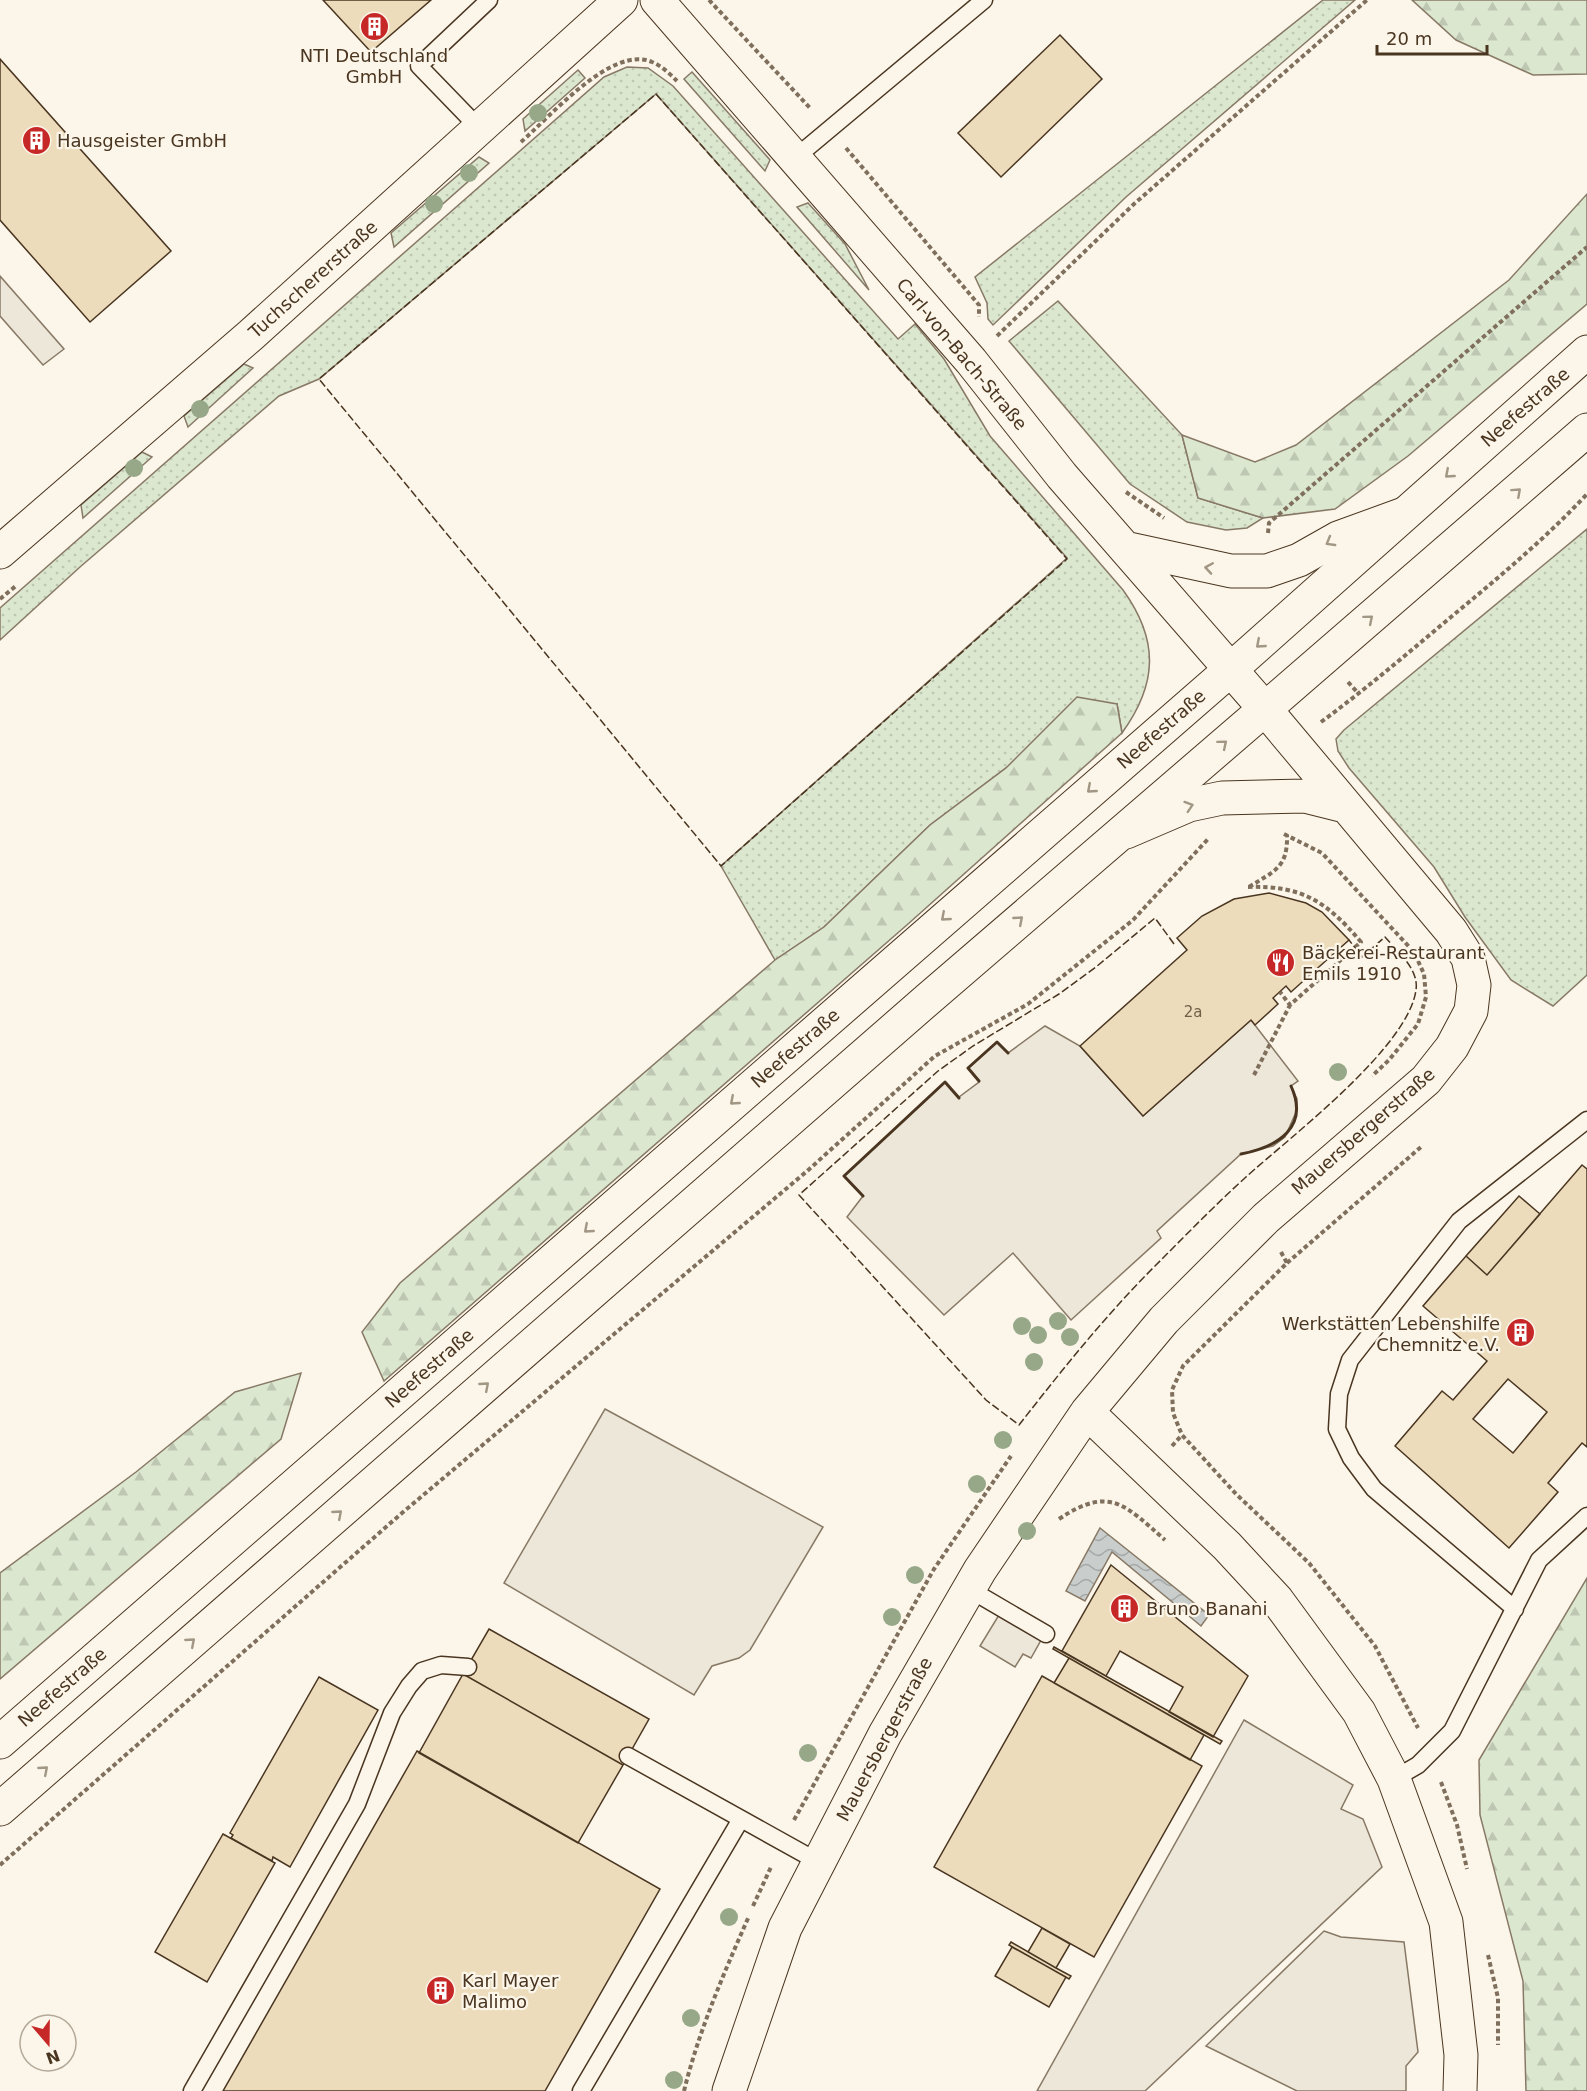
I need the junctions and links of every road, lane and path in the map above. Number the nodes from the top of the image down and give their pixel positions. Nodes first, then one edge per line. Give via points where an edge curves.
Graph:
1 (489, 0) edge
2 (621, 0) edge
3 (657, 0) edge
4 (709, 0) edge
5 (984, 0) edge
6 (1367, 0) edge
7 (685, 90) dead end
8 (479, 128) junction
9 (830, 130) junction
10 (520, 143) dead end
11 (795, 158) junction
12 (1587, 247) edge
13 (979, 320) dead end
14 (1587, 352) edge
15 (971, 361) junction
16 (1587, 429) edge
17 (1124, 490) dead end
18 (1587, 494) edge
19 (1404, 514) junction
20 (1168, 520) dead end
21 (1125, 548) junction
22 (0, 552) edge
23 (1267, 571) junction
24 (18, 584) dead end
25 (0, 599) edge
26 (1230, 670) junction
27 (1359, 694) dead end
28 (1265, 709) junction
29 (1345, 806) junction
30 (1216, 829) dead end
31 (1278, 832) dead end
32 (1287, 835) junction
33 (1115, 837) junction
34 (1280, 993) dead end
35 (1290, 1005) junction
36 (1254, 1075) dead end
37 (1364, 1084) dead end
38 (1587, 1120) edge
39 (1421, 1148) dead end
40 (1287, 1263) dead end
41 (1087, 1412) junction
42 (1587, 1516) edge
43 (1057, 1520) dead end
44 (1172, 1546) dead end
45 (969, 1588) junction
46 (1515, 1609) junction
47 (1046, 1634) dead end
48 (468, 1667) dead end
49 (0, 1742) edge
50 (628, 1756) dead end
51 (1399, 1797) junction
52 (0, 1809) edge
53 (741, 1819) junction
54 (817, 1861) junction
55 (0, 1865) edge
56 (192, 2091) edge
57 (581, 2091) edge
58 (729, 2091) edge
59 (1460, 2091) edge

1 - 8 lane via 419,66
2 - 8 main road, Tuchschererstraße
3 - 11 main road, Carl-von-Bach-Straße
4 - 9 path
5 - 9 lane
6 - 15 path via 1134,204
7 - 10 path via 651,61 619,62 601,72
8 - 22 main road, Tuchschererstraße via 251,335
9 - 11 lane
9 - 13 path via 979,305
11 - 15 main road, Carl-von-Bach-Straße
12 - 23 path via 1269,523
14 -> 19 main road, Neefestraße
15 - 21 main road, Carl-von-Bach-Straße
28 -> 16 main road
17 - 20 path
18 - 27 path via 1557,526
19 -> 23 main road via 1338,538 1299,560
19 -> 26 main road, Neefestraße
23 -> 21 main road via 1221,570
21 - 26 main road, Carl-von-Bach-Straße
24 - 25 path
26 - 28 main road, Carl-von-Bach-Straße
26 -> 49 main road, Neefestraße
28 - 29 main road, Mauersbergerstraße
33 -> 28 main road
33 -> 29 main road via 1189,805 1222,798 1305,796
29 - 41 main road, Mauersbergerstraße via 1451,931 1468,958 1474,985 1471,1011 1452,1047 1426,1080 1266,1218 1164,1320
30 - 55 path via 1133,920 1028,1004 935,1056 806,1172 402,1513
31 - 32 path
32 - 35 path via 1288,853 1279,868 1248,887 1273,886 1308,896 1361,942
32 - 37 path via 1322,853 1414,952 1424,974 1426,997 1418,1024
52 -> 33 main road
34 - 35 path
35 - 36 path
38 - 46 lane via 1459,1221 1350,1360 1339,1394 1338,1429 1351,1458 1374,1489
39 - 40 path
41 - 45 main road, Mauersbergerstraße
41 - 51 main road via 1227,1546 1276,1600 1359,1712
42 - 46 lane via 1539,1560
43 - 44 path via 1078,1506 1102,1501 1123,1504
45 - 47 lane
45 - 54 main road, Mauersbergerstraße
46 - 51 lane via 1452,1731 1418,1765
48 - 56 lane via 441,1665 422,1671 409,1686 392,1713 357,1804
50 - 53 lane
51 - 59 main road via 1446,1922 1461,2055
53 - 54 lane
53 - 57 lane
54 - 58 main road, Mauersbergerstraße via 785,1928

